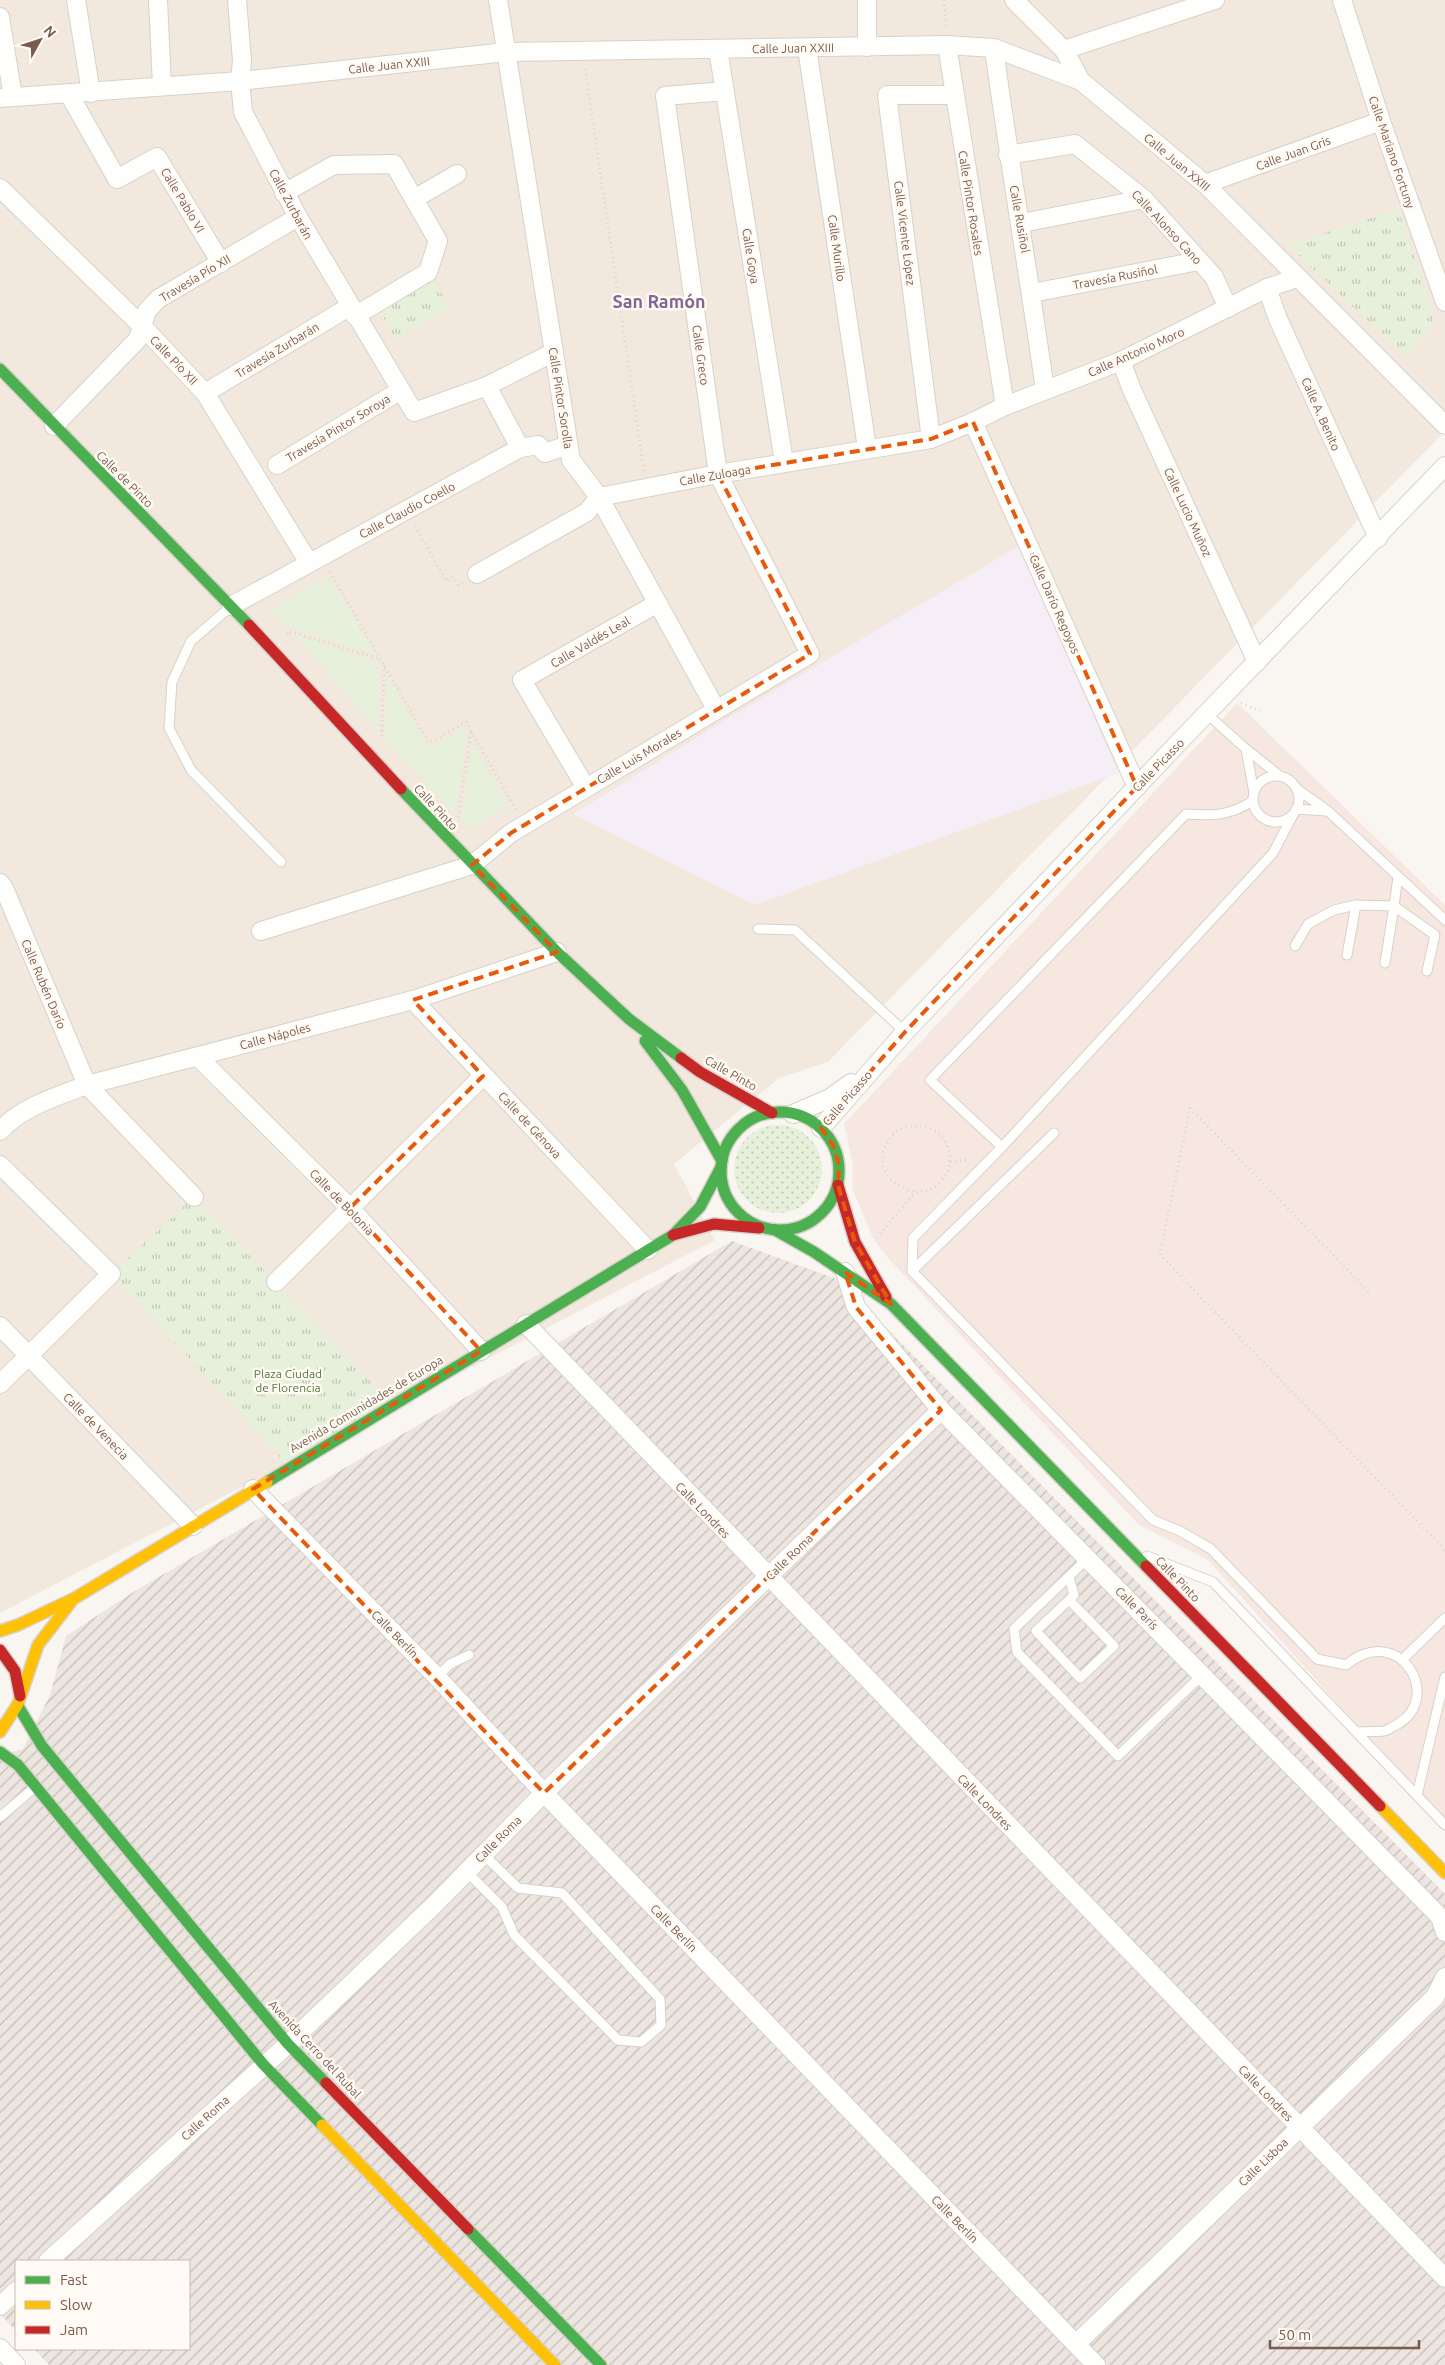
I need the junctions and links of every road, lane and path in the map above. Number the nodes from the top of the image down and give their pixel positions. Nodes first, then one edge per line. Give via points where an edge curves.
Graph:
1 (76, 0) edge
2 (158, 0) edge
3 (237, 0) edge
4 (498, 0) edge
5 (867, 0) edge
6 (944, 0) edge
7 (1014, 0) edge
8 (1215, 0) edge
9 (1342, 0) edge
10 (0, 17) edge
11 (867, 46) junction
12 (947, 46) junction
13 (807, 48) junction
14 (994, 48) junction
15 (718, 49) junction
16 (1064, 50) junction
17 (582, 51) junction
18 (506, 52) junction
19 (240, 81) junction
20 (1081, 81) junction
21 (162, 86) junction
22 (725, 91) junction
23 (91, 93) junction
24 (69, 94) junction
25 (954, 95) junction
26 (7, 97) edge
27 (1381, 121) junction
28 (1008, 155) junction
29 (457, 174) dead end
30 (1205, 184) junction
31 (0, 188) edge
32 (284, 193) junction
33 (414, 199) junction
34 (1144, 199) junction
35 (298, 217) junction
36 (1022, 223) junction
37 (1200, 261) junction
38 (220, 263) junction
39 (1298, 278) junction
40 (1267, 288) junction
41 (1032, 293) junction
42 (1445, 302) edge
43 (1228, 308) junction
44 (352, 311) junction
45 (143, 327) junction
46 (554, 352) junction
47 (1121, 361) junction
48 (0, 369) edge
49 (487, 386) junction
50 (401, 390) junction
51 (1046, 390) junction
52 (205, 393) junction
53 (1005, 406) junction
54 (973, 422) junction
55 (1445, 425) edge
56 (54, 426) junction
57 (931, 438) junction
58 (568, 445) junction
59 (520, 448) junction
60 (866, 448) junction
61 (784, 462) junction
62 (277, 465) dead end
63 (1445, 466) edge
64 (718, 474) junction
65 (646, 488) junction
66 (599, 497) junction
67 (406, 510) junction
68 (1378, 538) junction
69 (315, 559) junction
70 (477, 574) joint
71 (658, 603) junction
72 (232, 606) junction
73 (271, 648) junction
74 (810, 654) joint
75 (381, 659) junction
76 (1257, 662) junction
77 (384, 664) junction
78 (716, 709) junction
79 (1207, 714) junction
80 (471, 731) junction
81 (1246, 749) junction
82 (366, 751) junction
83 (1280, 776) junction
84 (1137, 787) junction
85 (586, 788) junction
86 (1297, 789) junction
87 (1254, 797) junction
88 (1328, 811) junction
89 (1294, 812) junction
90 (525, 825) junction
91 (443, 834) junction
92 (281, 862) dead end
93 (472, 865) junction
94 (1398, 877) junction
95 (1, 887) edge
96 (1356, 905) junction
97 (1394, 906) junction
98 (1445, 920) edge
99 (758, 929) dead end
100 (261, 931) dead end
101 (1295, 946) dead end
102 (557, 952) junction
103 (1347, 955) dead end
104 (1385, 963) dead end
105 (1427, 971) dead end
106 (412, 1000) junction
107 (629, 1019) junction
108 (905, 1032) junction
109 (198, 1057) junction
110 (874, 1067) junction
111 (483, 1076) junction
112 (87, 1085) junction
113 (772, 1113) junction
114 (793, 1114) junction
115 (821, 1128) junction
116 (0, 1131) edge
117 (1054, 1134) dead end
118 (1002, 1147) junction
119 (721, 1164) junction
120 (0, 1165) edge
121 (838, 1185) junction
122 (916, 1192) junction
123 (194, 1197) dead end
124 (350, 1208) junction
125 (763, 1228) junction
126 (775, 1230) junction
127 (673, 1235) junction
128 (648, 1250) junction
129 (862, 1256) junction
130 (912, 1271) junction
131 (845, 1272) junction
132 (276, 1282) dead end
133 (1370, 1293) dead end
134 (891, 1304) junction
135 (526, 1324) junction
136 (0, 1326) edge
137 (481, 1351) junction
138 (28, 1357) junction
139 (0, 1384) edge
140 (941, 1410) junction
141 (253, 1489) junction
142 (193, 1526) junction
143 (1130, 1549) junction
144 (1445, 1550) edge
145 (1088, 1558) junction
146 (768, 1577) junction
147 (1069, 1577) junction
148 (74, 1598) junction
149 (1069, 1600) junction
150 (1445, 1618) edge
151 (0, 1631) edge
152 (0, 1650) edge
153 (468, 1655) dead end
154 (1402, 1659) junction
155 (1202, 1675) junction
156 (437, 1677) junction
157 (1445, 1677) edge
158 (19, 1701) junction
159 (0, 1732) edge
160 (1357, 1732) junction
161 (0, 1752) edge
162 (36, 1786) junction
163 (544, 1793) junction
164 (1417, 1795) junction
165 (0, 1817) edge
166 (1445, 1825) edge
167 (483, 1854) junction
168 (467, 1872) junction
169 (1445, 1873) edge
170 (1445, 1932) edge
171 (1445, 1977) edge
172 (288, 2044) junction
173 (263, 2064) junction
174 (1299, 2127) junction
175 (49, 2260) edge
176 (1445, 2278) edge
177 (15, 2292) edge
178 (0, 2306) edge
179 (1076, 2344) junction
180 (0, 2348) edge
181 (16, 2365) edge
182 (555, 2365) edge
183 (601, 2365) edge
184 (1096, 2365) edge

1 - 23 street
2 - 21 street
3 - 19 street, Calle Zurbarán via 242,61
4 - 18 street, Calle Pintor Sorolla
5 - 11 street
6 - 12 path
7 - 16 street
8 - 16 street
9 - 27 street, Calle Mariano Fortuny
10 - 26 street
11 - 12 street, Calle Juan XXIII
11 - 13 street, Calle Juan XXIII
12 - 14 street, Calle Juan XXIII
12 - 25 street, Calle Pintor Rosales
13 - 15 street, Calle Juan XXIII
13 - 60 street, Calle Murillo
14 - 20 street, Calle Juan XXIII
14 - 28 street, Calle Rusiñol
15 - 17 street, Calle Juan XXIII
15 - 22 street, Calle Goya
16 - 20 street
17 - 18 street, Calle Juan XXIII
17 - 65 path
18 - 19 street, Calle Juan XXIII
18 - 46 street, Calle Pintor Sorolla
19 - 21 street, Calle Juan XXIII
19 - 32 street, Calle Zurbarán via 243,112
20 - 30 street, Calle Juan XXIII
21 - 23 street, Calle Juan XXIII
22 - 61 street, Calle Goya
22 - 64 street, Calle Greco via 665,96
23 - 24 street, Calle Juan XXIII
24 - 26 street, Calle Juan XXIII
24 - 38 street, Calle Pablo VI via 117,179 156,156
25 - 53 street, Calle Pintor Rosales
25 - 57 street, Calle Vicente López via 887,94
27 - 30 street, Calle Juan Gris
27 - 42 street, Calle Mariano Fortuny
28 - 34 street, Calle Alonso Cano via 1075,144
28 - 36 street, Calle Rusiñol
29 - 33 street
30 - 39 street, Calle Juan XXIII
31 - 45 street, Calle Pío XII
32 - 33 street, Travesía Zurbarán via 334,165 394,164
32 - 35 street, Calle Zurbarán
33 - 44 street, Travesía Zurbarán via 438,241 428,272
34 - 36 street
34 - 37 street, Calle Alonso Cano
35 - 38 street, Travesía Pío XII
35 - 44 street, Calle Zurbarán
36 - 41 street, Calle Rusiñol
37 - 41 street, Travesía Rusiñol
37 - 43 street, Calle Alonso Cano via 1214,278
38 - 45 street, Travesía Pío XII via 158,299 147,311
39 - 40 street, Calle Antonio Moro
39 - 55 street, Calle Juan XXIII
40 - 43 street, Calle Antonio Moro
40 - 68 street, Calle A. Benito via 1278,319
41 - 51 street, Calle Rusiñol
43 - 47 street, Calle Antonio Moro
44 - 50 street, Calle Zurbarán
44 - 52 street, Travesía Zurbarán
45 - 52 street, Calle Pío XII
45 - 56 street, Travesía Pío XII via 138,339
46 - 49 street, Travesía Pintor Soroya
46 - 58 street, Calle Pintor Sorolla
47 - 51 street, Calle Antonio Moro
47 - 76 street, Calle Lucio Muñoz
48 - 56 street, Calle de Pinto
49 - 50 street, Travesía Pintor Soroya via 414,412
49 - 59 street
50 - 62 street, Travesía Pintor Soroya
51 - 53 street, Calle Antonio Moro
52 - 69 street, Calle Pío XII
53 - 54 street, Calle Antonio Moro
54 - 57 street, Calle Zuloaga
54 - 84 street, Calle Darío Regoyos
56 - 72 street, Calle de Pinto
57 - 60 street, Calle Zuloaga
58 - 59 street via 545,453 538,445
58 - 66 street, Calle Pintor Sorolla via 571,460
59 - 67 street, Calle Claudio Coello
60 - 61 street, Calle Zuloaga
61 - 64 street, Calle Zuloaga
63 - 68 street, Calle Picasso
64 - 65 street, Calle Zuloaga
64 - 74 street, Calle Greco
65 - 66 street, Calle Zuloaga
66 - 70 street via 587,512
66 - 71 street, Calle Pintor Sorolla
67 - 69 street, Calle Claudio Coello
67 - 70 path via 446,581 453,577 458,585
68 - 76 street, Calle Picasso
69 - 72 street, Calle Claudio Coello
69 - 75 path
71 - 78 street, Calle Pintor Sorolla
71 - 85 street, Calle Valdés Leal via 522,680
72 - 73 street, Calle Pinto
72 - 92 lane via 191,641 172,682 169,728 191,770
73 - 75 path via 289,631
73 - 82 street, Calle Pinto
74 - 78 street, Calle Luis Morales
75 - 77 path
76 - 79 street, Calle Picasso
77 - 80 path via 429,743 466,722
77 - 82 path via 382,736
78 - 85 street, Calle Luis Morales
79 - 81 lane
79 - 84 street, Calle Picasso
80 - 90 path
80 - 91 path via 457,821
81 - 83 lane
81 - 87 lane
82 - 91 street, Calle Pinto
83 - 86 lane
83 - 87 lane via 1261,782
84 - 108 street, Calle Picasso
85 - 90 street, Calle Luis Morales
86 - 88 lane
86 - 89 lane via 1299,803
87 - 89 lane via 1259,814 1272,822 1287,820
87 - 118 lane via 1236,811 1214,816 1186,814 930,1080
88 - 89 lane
88 - 94 lane
89 - 118 lane via 1274,853
90 - 93 street, Calle Luis Morales via 510,833
91 - 93 street, Calle Pinto
93 - 100 street
93 - 102 street, Calle Pinto
94 - 97 lane
94 - 98 lane
95 - 112 street, Calle Rubén Darío
96 - 97 lane
96 - 101 lane via 1334,910 1308,924
96 - 103 lane
97 - 104 lane
97 - 105 lane via 1435,935
99 - 108 lane via 795,930
102 - 106 street, Calle Nápoles
102 - 107 street, Calle Pinto
106 - 109 street, Calle Nápoles
106 - 111 street, Calle de Génova
107 - 113 street, Calle Pinto via 700,1072
107 - 119 street, Calle Pinto via 682,1090
108 - 110 street, Calle Picasso
109 - 112 street, Calle Nápoles
109 - 124 street, Calle de Bolonia
110 - 114 street, Calle Picasso via 830,1098
110 - 115 street, Calle Picasso
111 - 124 street
111 - 128 street, Calle de Génova
112 - 116 street, Calle Nápoles via 44,1102 6,1124
112 - 123 street
113 - 114 street
113 - 119 street via 754,1118 739,1129 728,1144
114 - 115 street
115 - 121 street via 833,1145 839,1165
117 - 130 lane
118 - 130 lane via 913,1238
119 - 125 street via 726,1195 734,1209
119 - 127 street, Avenida Comunidades de Europa via 700,1207
120 - 138 street via 111,1274
121 - 126 street via 818,1218 801,1227
121 - 129 street, Calle Pinto
122 - 122 path via 935,1186 947,1172 950,1162 944,1140 936,1132 915,1125 894,1134 883,1154 888,1176 905,1190
122 - 129 path
124 - 132 street
124 - 137 street, Calle de Bolonia
125 - 126 street
125 - 127 street, Avenida Comunidades de Europa via 714,1224
126 - 131 street, Calle Pinto
127 - 128 street, Avenida Comunidades de Europa
128 - 135 street, Avenida Comunidades de Europa
129 - 134 street, Calle Pinto
130 - 154 lane via 1153,1520 1211,1549 1317,1659 1346,1665 1359,1654 1382,1651
131 - 134 street, Calle Pinto
131 - 140 street, Calle París via 856,1306
133 - 144 path via 1190,1108 1160,1255
134 - 143 street, Calle Pinto
135 - 137 street, Avenida Comunidades de Europa
135 - 146 street, Calle Londres
136 - 138 street, Calle de Venecia
137 - 141 street, Avenida Comunidades de Europa
138 - 139 street
138 - 142 street, Calle de Venecia
140 - 145 street, Calle París
140 - 146 street, Calle Roma
141 - 142 street, Avenida Comunidades de Europa
141 - 156 street, Calle Berlín
142 - 148 street, Avenida Comunidades de Europa
143 - 160 lane via 1213,1582
143 - 169 street, Calle Pinto
145 - 147 lane
145 - 155 street, Calle París
146 - 163 street, Calle Roma
146 - 174 street, Calle Londres
147 - 149 lane via 1074,1595
147 - 155 lane via 1014,1629 1017,1652 1118,1756
148 - 151 street, Avenida Comunidades de Europa
148 - 158 street via 36,1651
149 - 149 lane via 1036,1631 1080,1678 1114,1646
150 - 154 lane
152 - 158 street via 18,1677
153 - 156 lane via 450,1664
154 - 160 lane via 1415,1675 1416,1701 1406,1718 1386,1730
155 - 170 street, Calle París via 1440,1918
156 - 163 street, Calle Berlín
157 - 164 lane
158 - 159 street via 12,1721
158 - 172 street, Avenida Cerro del Rubal via 42,1746
160 - 164 lane
161 - 162 street via 18,1765
162 - 165 lane
162 - 173 street
163 - 167 street, Calle Roma
163 - 179 street, Calle Berlín
164 - 166 lane
167 - 168 street, Calle Roma
167 - 168 lane via 518,1888 562,1893 660,1999 660,2025 641,2042 618,2040 514,1935 502,1907
168 - 172 street, Calle Roma
171 - 174 street, Calle Lisboa via 1435,1997
172 - 173 street, Calle Roma
172 - 183 street, Avenida Cerro del Rubal
173 - 175 street, Calle Roma
173 - 182 street
174 - 176 street, Calle Londres
174 - 179 street, Calle Lisboa
177 - 178 street
179 - 184 street, Calle Berlín
180 - 181 street

